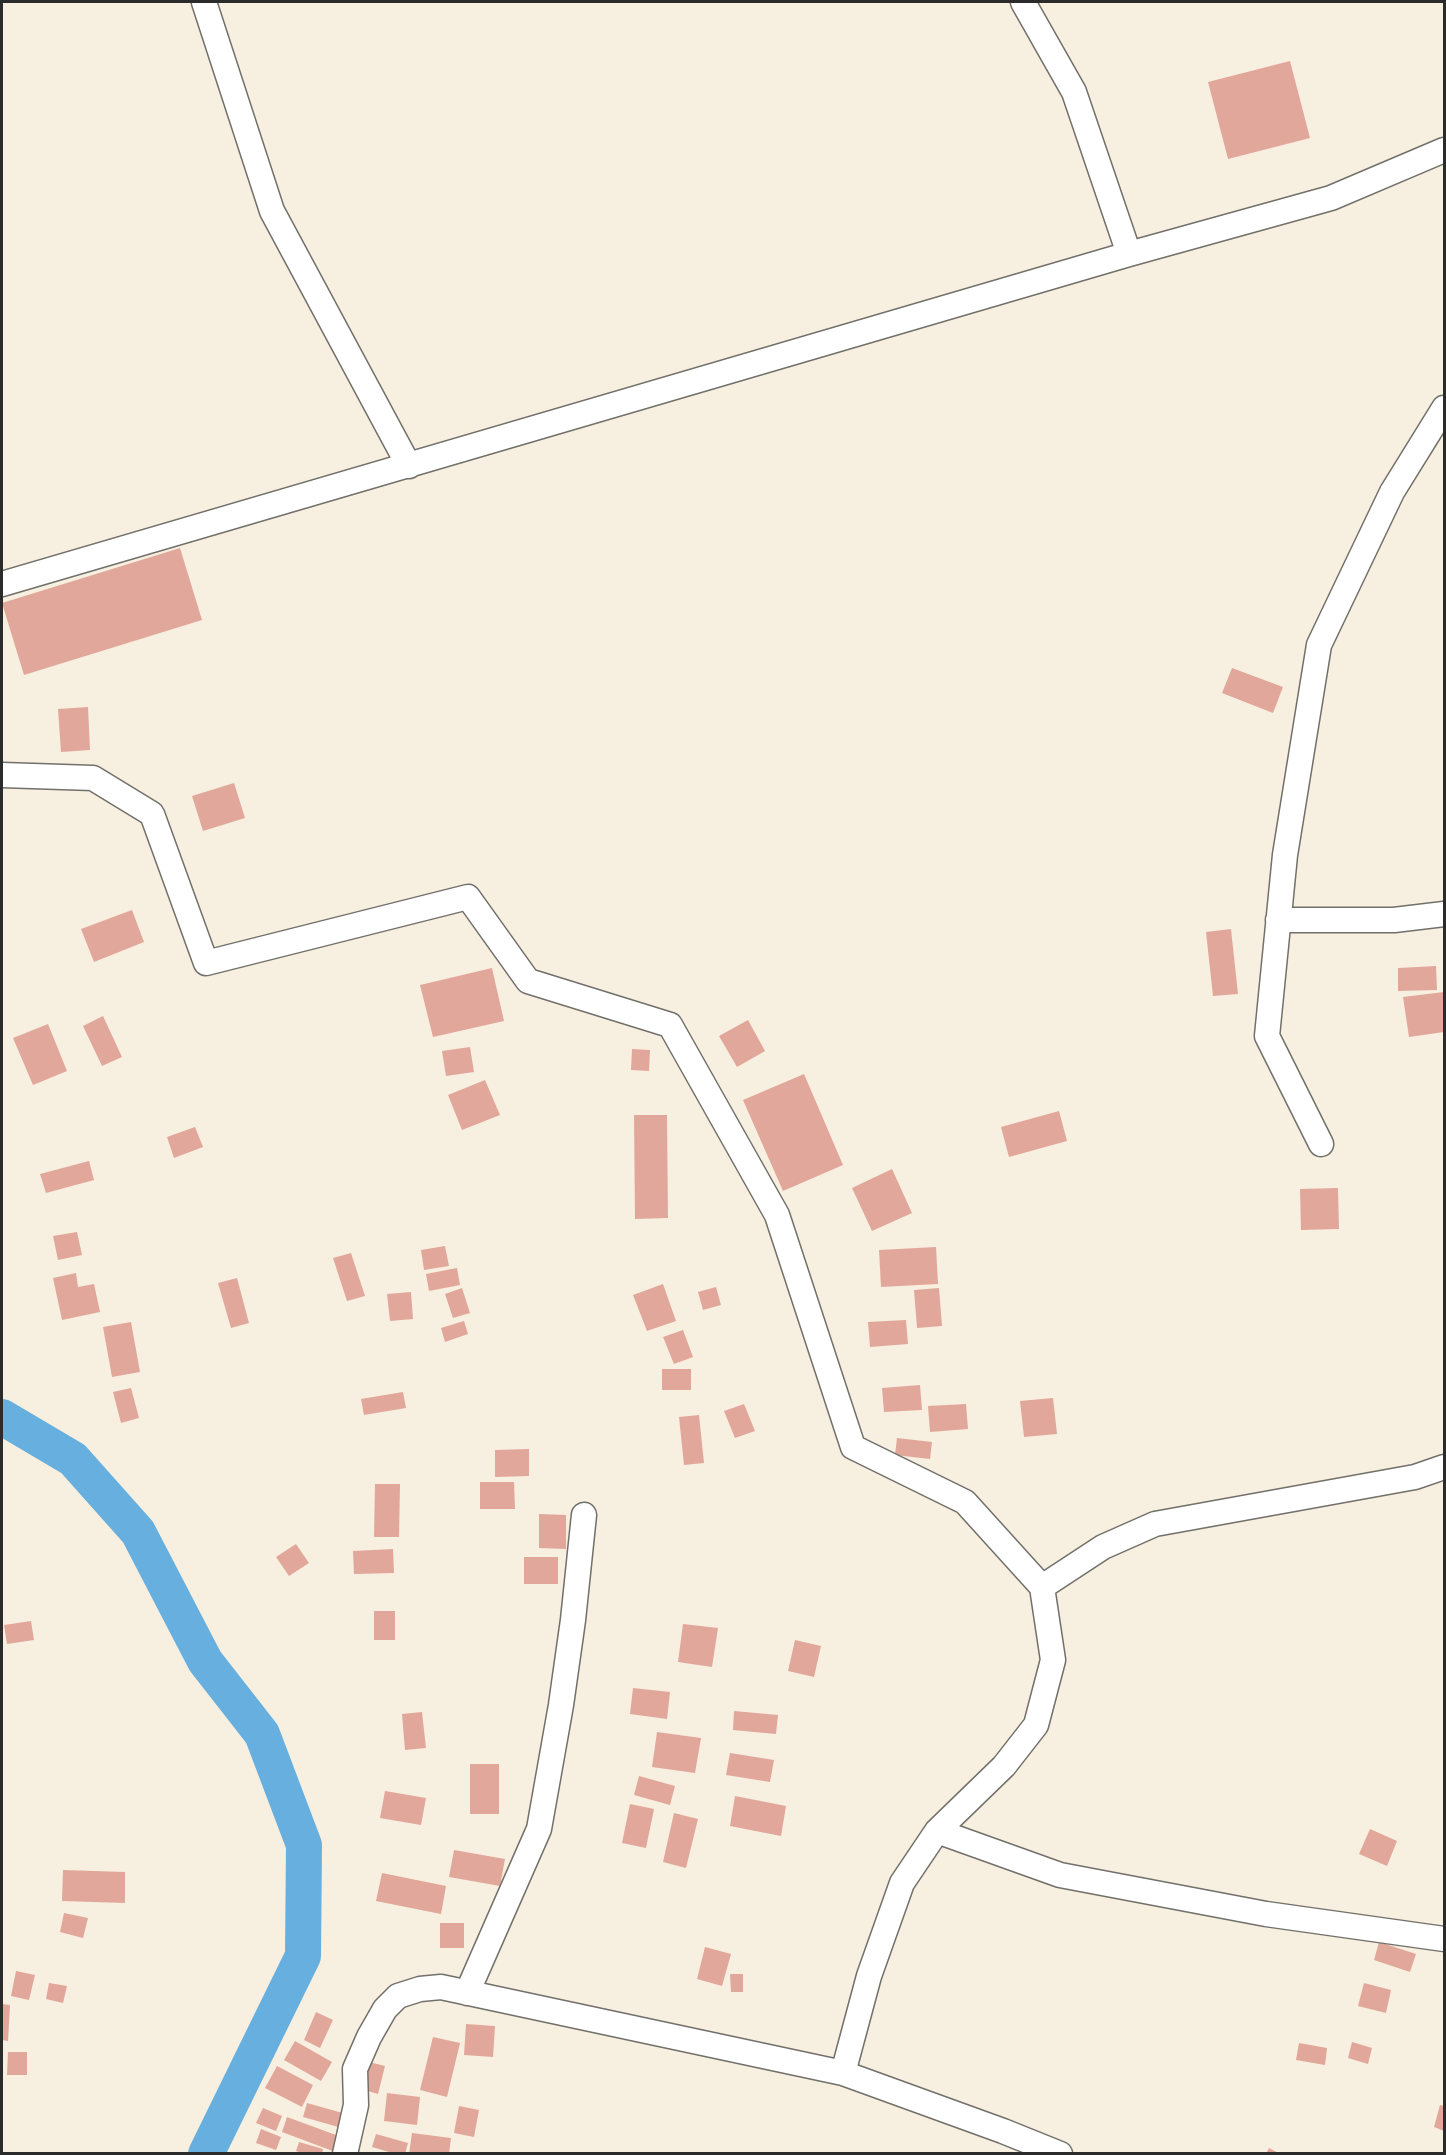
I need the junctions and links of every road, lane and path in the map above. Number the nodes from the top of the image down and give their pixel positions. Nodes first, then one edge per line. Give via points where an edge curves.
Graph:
1 (204, 2) edge
2 (1023, 2) edge
3 (1444, 150) edge
4 (1129, 254) junction
5 (1444, 408) edge
6 (409, 466) junction
7 (2, 584) edge
8 (2, 775) edge
9 (1444, 914) edge
10 (1278, 920) junction
11 (1321, 1144) dead end
12 (1444, 1467) edge
13 (584, 1515) dead end
14 (1042, 1587) junction
15 (937, 1831) junction
16 (1444, 1939) edge
17 (467, 1993) junction
18 (843, 2073) junction
19 (345, 2154) edge
20 (1060, 2154) edge

1 - 6 street via 272,211
2 - 4 street via 1074,93
3 - 4 street via 1331,198
4 - 6 street
5 - 10 street via 1392,492 1320,645
6 - 7 street
8 - 14 street via 93,778 152,814 206,963 468,897 528,981 670,1025 777,1215 853,1447 965,1502
9 - 10 street via 1394,920
10 - 11 street via 1267,1036
12 - 14 street via 1415,1477 1155,1524 1103,1547
13 - 17 street via 561,1706 538,1829
14 - 15 street via 1053,1660 1036,1725 1004,1766
15 - 16 street via 1060,1875 1266,1914
15 - 18 street via 902,1883 869,1976
17 - 18 street
17 - 19 street via 420,1989 399,1995 385,2009 355,2069 356,2104
18 - 20 street

